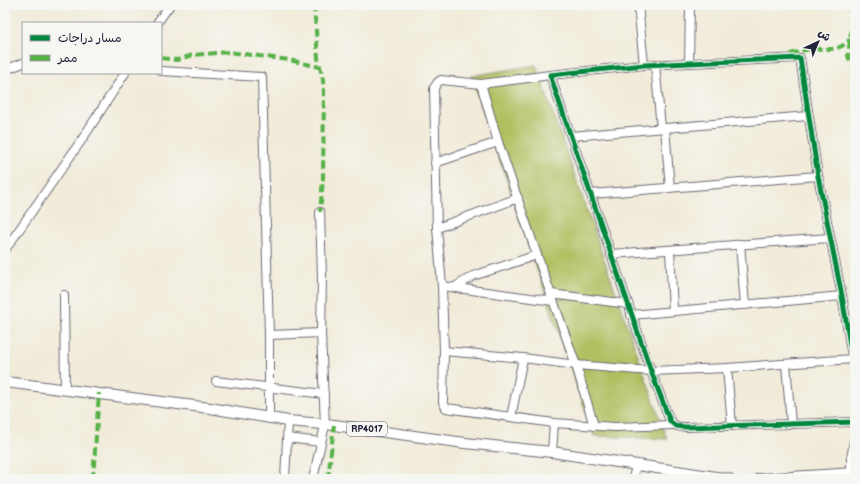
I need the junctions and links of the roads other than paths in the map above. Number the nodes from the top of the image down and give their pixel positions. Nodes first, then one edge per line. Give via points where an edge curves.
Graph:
1 (170, 5) edge
2 (638, 5) edge
3 (690, 5) edge
4 (158, 22) edge
5 (22, 63) edge
6 (689, 63) junction
7 (655, 64) junction
8 (644, 65) junction
9 (5, 70) edge
10 (162, 71) edge
11 (124, 74) edge
12 (550, 75) junction
13 (481, 84) junction
14 (808, 116) junction
15 (663, 128) junction
16 (571, 136) junction
17 (498, 142) junction
18 (435, 163) junction
19 (818, 176) junction
20 (670, 188) junction
21 (591, 194) junction
22 (518, 198) junction
23 (320, 212) dead end
24 (437, 228) junction
25 (830, 238) junction
26 (740, 244) junction
27 (5, 250) edge
28 (670, 250) junction
29 (611, 254) junction
30 (537, 255) junction
31 (442, 286) junction
32 (454, 287) junction
33 (64, 295) dead end
34 (842, 296) junction
35 (552, 298) junction
36 (628, 304) junction
37 (745, 305) junction
38 (673, 311) junction
39 (631, 315) junction
40 (321, 333) junction
41 (269, 335) junction
42 (444, 351) junction
43 (523, 358) junction
44 (854, 363) edge
45 (786, 364) junction
46 (576, 365) junction
47 (727, 368) junction
48 (650, 371) junction
49 (216, 381) dead end
50 (5, 382) edge
51 (269, 388) junction
52 (65, 390) junction
53 (324, 394) junction
54 (511, 417) junction
55 (269, 418) junction
56 (288, 420) junction
57 (855, 422) edge
58 (554, 423) junction
59 (791, 424) junction
60 (325, 425) junction
61 (673, 425) junction
62 (594, 426) junction
63 (732, 426) junction
64 (855, 436) edge
65 (287, 438) junction
66 (321, 442) junction
67 (552, 452) junction
68 (636, 465) junction
69 (853, 473) edge
70 (285, 479) edge
71 (313, 479) edge
72 (633, 479) edge
73 (729, 479) edge
74 (759, 479) edge

1 - 4 street
2 - 8 street
3 - 6 street
5 - 9 street
6 - 7 street
6 - 14 street via 800,58
7 - 8 street
7 - 15 street
8 - 12 street
10 - 41 street via 262,77
11 - 27 street
12 - 13 street
12 - 16 street
13 - 17 street
13 - 18 street via 441,80 436,85
14 - 15 street
14 - 19 street
15 - 16 street
15 - 20 street
16 - 21 street
17 - 18 street
17 - 22 street
18 - 24 street
19 - 20 street
19 - 25 street
20 - 21 street
21 - 29 street
22 - 24 street
22 - 30 street
23 - 40 street
24 - 31 street
25 - 26 street
25 - 34 street
26 - 28 street
26 - 37 street
28 - 29 street
28 - 38 street
29 - 36 street
30 - 32 street via 473,276
30 - 35 street
31 - 32 street
31 - 42 street
32 - 35 street
33 - 52 street
34 - 37 street
34 - 44 street
35 - 36 street
35 - 46 street
36 - 39 street
37 - 38 street
38 - 39 street
39 - 48 street
40 - 41 street
40 - 53 street
41 - 51 street
42 - 43 street
42 - 54 street via 442,402 446,408
43 - 46 street
43 - 54 street
44 - 45 street
45 - 47 street
45 - 59 street
46 - 48 street
46 - 62 street
47 - 48 street
47 - 63 street
48 - 61 street
49 - 51 street
50 - 52 main road, RP4017
51 - 53 street
51 - 55 street
52 - 55 main road, RP4017
53 - 60 street
54 - 58 street
55 - 56 main road, RP4017
56 - 60 main road, RP4017
56 - 65 street
57 - 59 street
58 - 62 street
58 - 67 street
59 - 63 street
60 - 66 street
60 - 67 main road, RP4017
61 - 62 street
61 - 63 street
64 - 69 street via 851,459
65 - 66 street
65 - 70 street
66 - 71 street
67 - 68 main road, RP4017
68 - 72 street
68 - 73 main road, RP4017
69 - 74 main road

